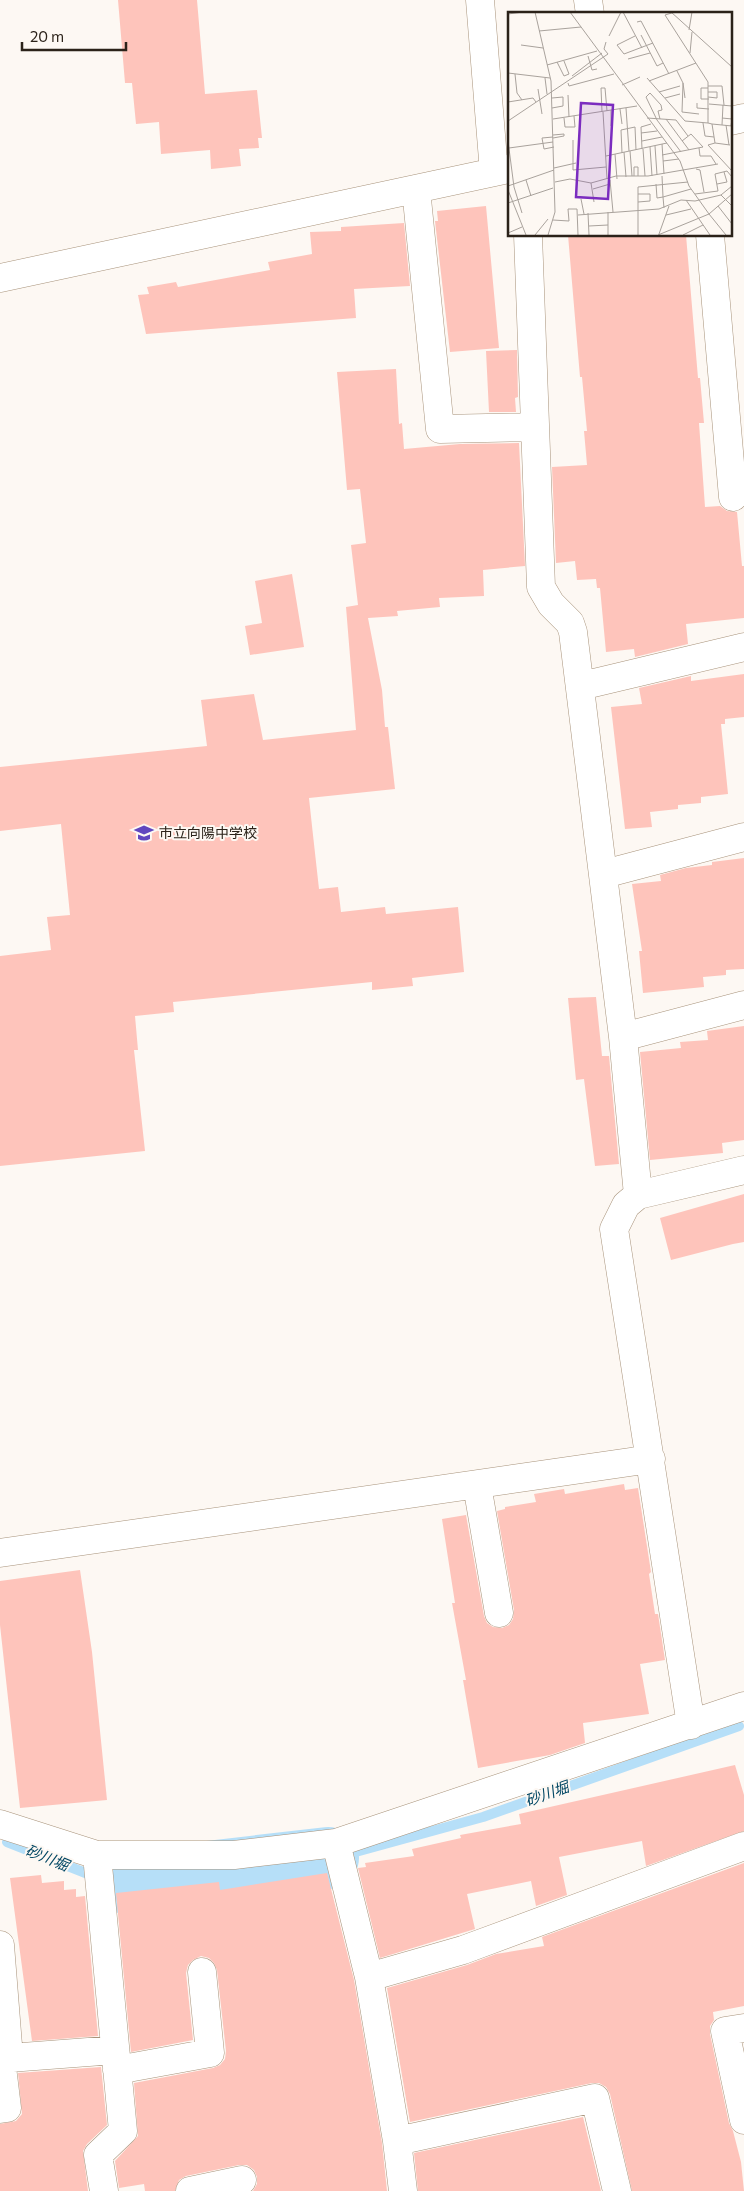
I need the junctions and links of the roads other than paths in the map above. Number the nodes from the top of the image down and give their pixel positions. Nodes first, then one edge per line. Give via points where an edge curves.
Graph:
1 (480, 0) edge
2 (502, 171) edge
3 (416, 189) junction
4 (528, 236) edge
5 (710, 236) edge
6 (0, 278) edge
7 (535, 427) junction
8 (733, 498) dead end
9 (744, 648) edge
10 (581, 686) junction
11 (744, 837) edge
12 (604, 874) junction
13 (744, 1005) edge
14 (623, 1037) junction
15 (744, 1170) edge
16 (638, 1195) junction
17 (651, 1459) junction
18 (477, 1484) junction
19 (0, 1553) edge
20 (498, 1613) dead end
21 (744, 1706) edge
22 (691, 1725) junction
23 (0, 1824) edge
24 (336, 1843) junction
25 (744, 1846) edge
26 (96, 1856) junction
27 (0, 1945) edge
28 (202, 1972) dead end
29 (368, 1977) junction
30 (744, 2028) edge
31 (10, 2058) junction
32 (116, 2060) junction
33 (0, 2109) edge
34 (744, 2120) edge
35 (397, 2141) junction
36 (242, 2180) dead end
37 (104, 2191) edge
38 (190, 2191) edge
39 (403, 2191) edge
40 (617, 2191) edge

1 - 2 street
2 - 3 street
3 - 6 street
3 - 7 street via 440,429
4 - 7 street
5 - 8 street
7 - 10 street via 541,587 551,604 570,623
9 - 10 street
10 - 12 street
11 - 12 street
12 - 14 street
13 - 14 street
14 - 16 street
15 - 16 street
16 - 17 street via 626,1204 614,1230
17 - 18 street
17 - 22 street
18 - 19 street
18 - 20 street
21 - 22 street
22 - 24 street
23 - 26 street
24 - 26 street via 234,1855
24 - 29 street
25 - 29 street via 463,1950
26 - 32 street
27 - 31 street
28 - 32 street via 210,2053
29 - 35 street
30 - 34 street via 725,2031
31 - 32 street
31 - 33 street via 2,2067 7,2108
32 - 37 street via 123,2131 98,2155
35 - 39 street
35 - 40 street via 595,2098
36 - 38 street

